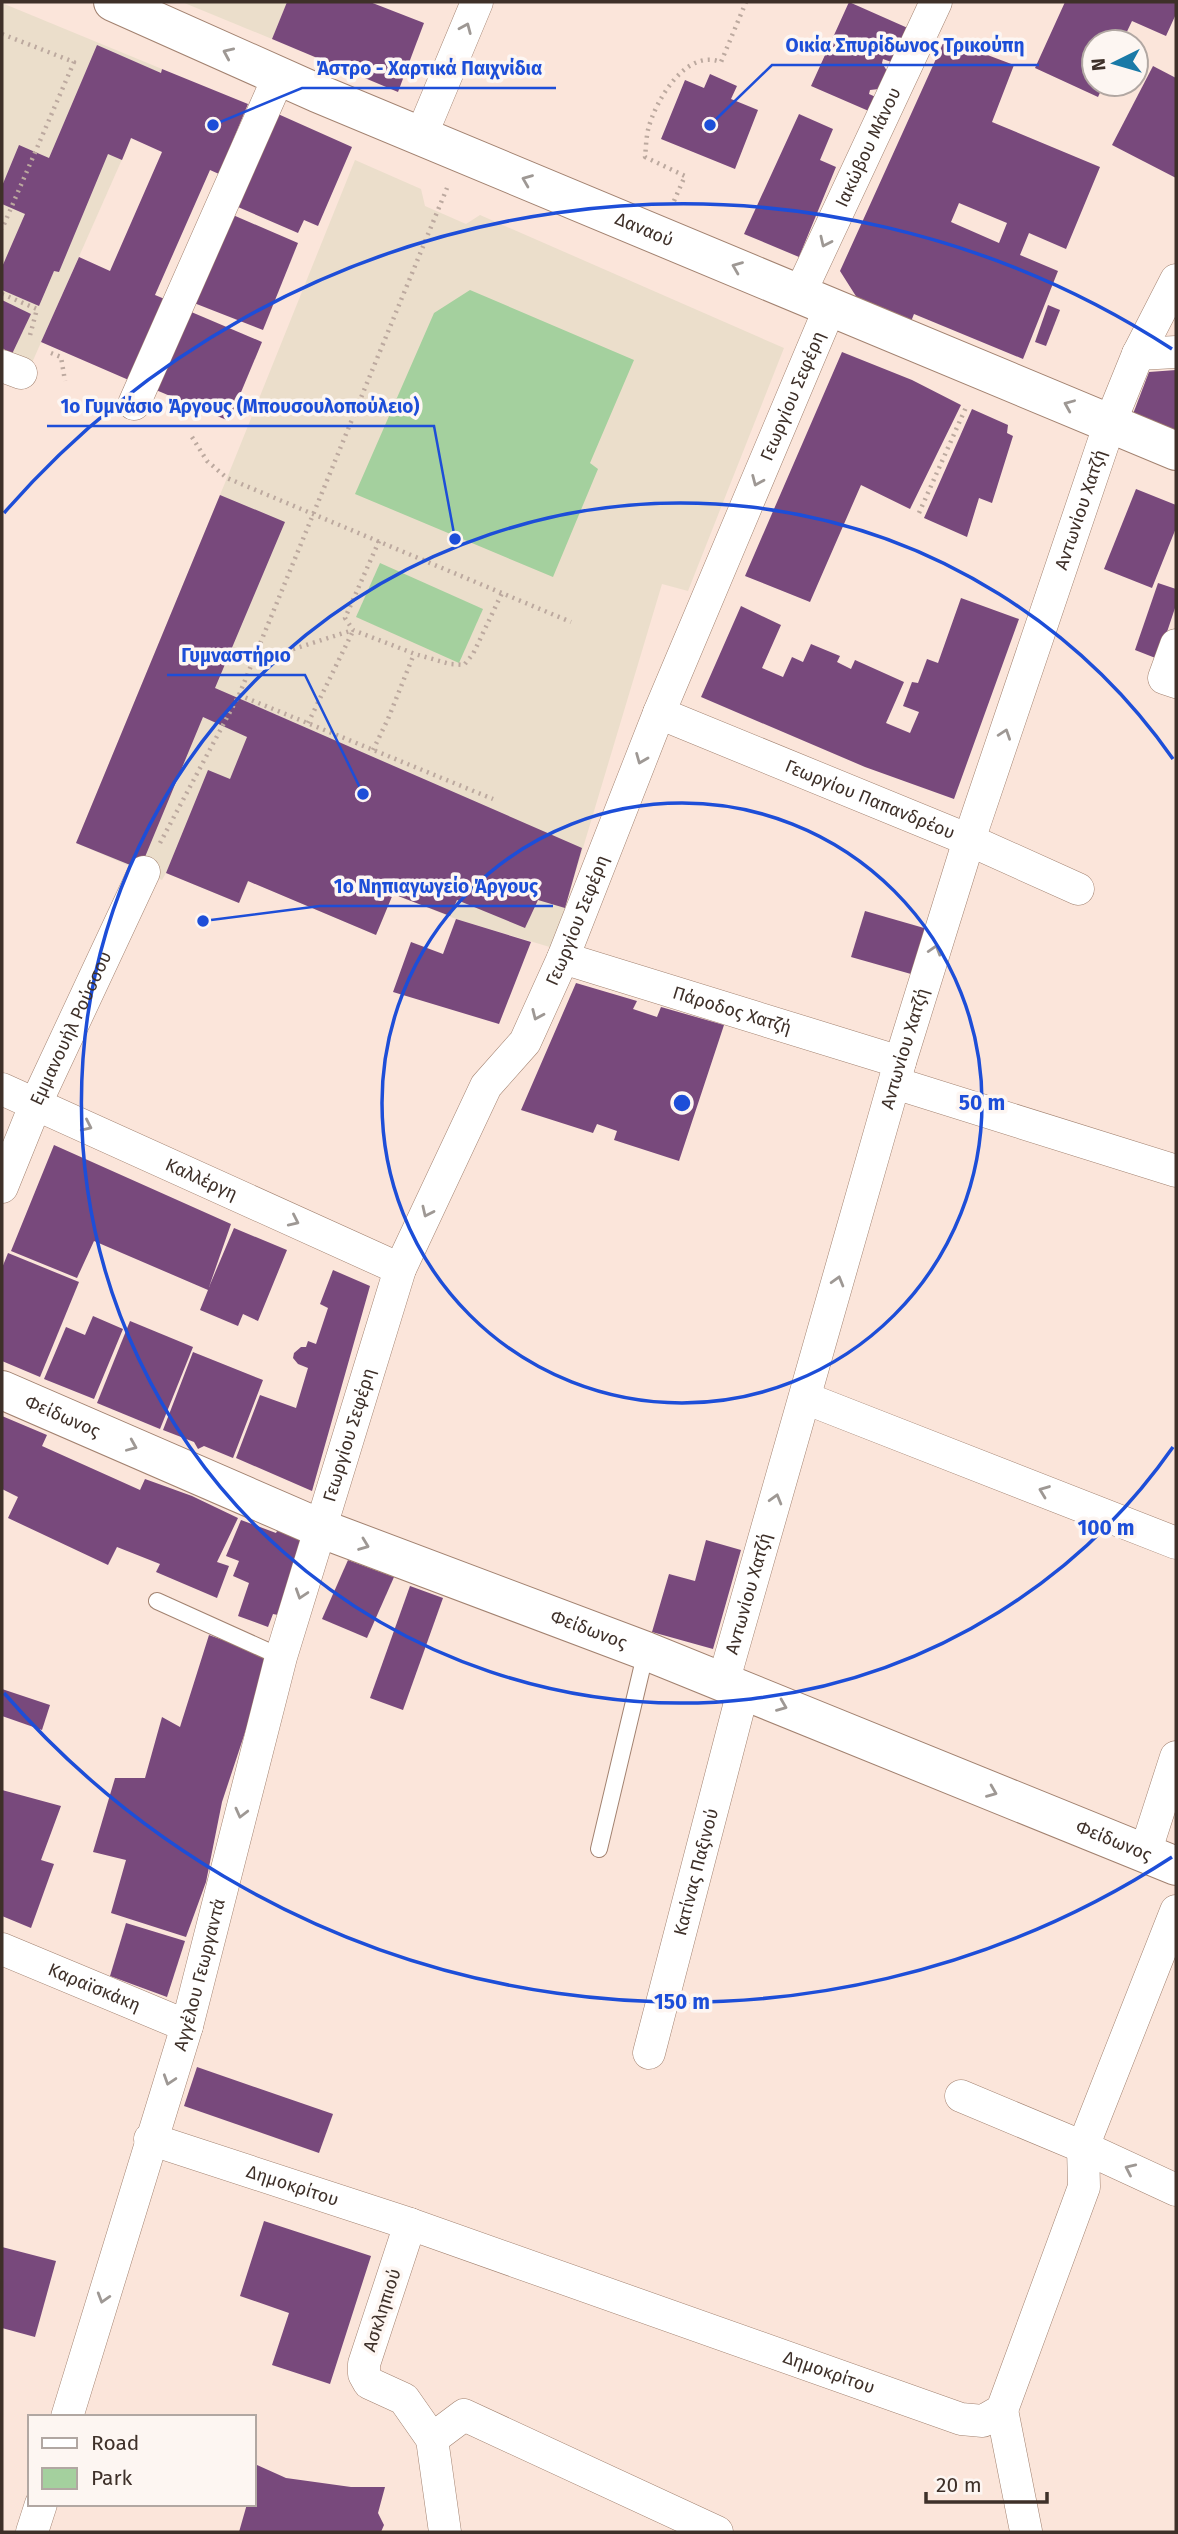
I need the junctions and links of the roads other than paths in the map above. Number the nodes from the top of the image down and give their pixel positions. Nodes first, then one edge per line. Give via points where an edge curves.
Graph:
1 (113, 2) edge
2 (477, 2) edge
3 (936, 2) edge
4 (279, 76) junction
5 (421, 136) junction
6 (1176, 280) edge
7 (816, 299) junction
8 (1176, 352) edge
9 (1138, 354) junction
10 (134, 404) dead end
11 (1110, 423) junction
12 (1176, 451) edge
13 (1176, 645) edge
14 (1176, 682) edge
15 (660, 713) junction
16 (969, 840) junction
17 (144, 872) road end
18 (1078, 889) dead end
19 (563, 958) junction
20 (898, 1073) junction
21 (2, 1088) edge
22 (36, 1103) junction
23 (1176, 1171) edge
24 (2, 1188) edge
25 (400, 1269) junction
26 (2, 1390) edge
27 (805, 1398) junction
28 (322, 1529) junction
29 (1176, 1543) edge
30 (158, 1601) dead end
31 (646, 1651) junction
32 (281, 1657) junction
33 (733, 1687) junction
34 (1176, 1757) edge
35 (599, 1849) dead end
36 (1161, 1860) edge
37 (1176, 1911) edge
38 (2, 1949) edge
39 (187, 2026) junction
40 (649, 2053) dead end
41 (961, 2096) dead end
42 (150, 2139) junction
43 (1083, 2147) junction
44 (1176, 2190) edge
45 (410, 2224) junction
46 (1002, 2410) junction
47 (68, 2415) edge
48 (432, 2440) junction
49 (40, 2506) edge
50 (1026, 2531) edge
51 (32, 2532) edge
52 (445, 2532) edge
53 (717, 2532) edge

4 -> 1 main road, Δαναού
5 -> 2 street
3 -> 7 street, Ιακώβου Μάνου
4 - 5 main road, Δαναού
4 - 10 street
7 -> 5 main road, Δαναού
6 - 9 street, Αντωνίου Χατζή
11 -> 7 main road, Δαναού
7 -> 15 street, Γεωργίου Σεφέρη
8 - 9 street
9 - 11 street, Αντωνίου Χατζή
11 - 12 main road, Δαναού
16 -> 11 street, Αντωνίου Χατζή
13 - 14 street via 1164,678
15 - 16 street, Γεωργίου Παπανδρέου
15 -> 19 street, Γεωργίου Σεφέρη
16 - 18 street, Γεωργίου Παπανδρέου
20 -> 16 street, Αντωνίου Χατζή
17 - 22 street, Εμμανουήλ Ρούσσου
19 - 20 street, Πάροδος Χατζή
19 -> 25 street, Γεωργίου Σεφέρη via 525,1042 486,1086
20 - 23 street, Πάροδος Χατζή
27 -> 20 street, Αντωνίου Χατζή
21 - 22 street, Καλλέργη
22 - 24 street, Εμμανουήλ Ρούσσου
22 -> 25 street, Καλλέργη
25 - 28 street, Γεωργίου Σεφέρη
26 -> 28 main road, Φείδωνος
29 -> 27 street
33 -> 27 street, Αντωνίου Χατζή
28 -> 31 main road, Φείδωνος
28 -> 32 street, Αγγέλου Γεωργαντά
30 - 32 lane
31 - 33 main road, Φείδωνος
31 - 35 lane
32 -> 39 street, Αγγέλου Γεωργαντά
33 -> 36 main road, Φείδωνος
33 - 40 street, Κατίνας Παξινού
34 - 36 street
37 - 43 street
38 - 39 street, Καραϊσκάκη
39 -> 42 street, Αγγέλου Γεωργαντά
41 - 43 street
42 - 45 street, Δημοκρίτου
42 -> 47 street, Αγγέλου Γεωργαντά
44 -> 43 street
43 - 46 street via 1084,2187
45 - 46 street, Δημοκρίτου via 961,2419 983,2421
45 - 48 street, Ασκληπιού via 364,2374 369,2383 404,2399
46 - 50 street
48 - 52 street, Ασκληπιού
48 - 53 street via 464,2415
49 - 51 street

